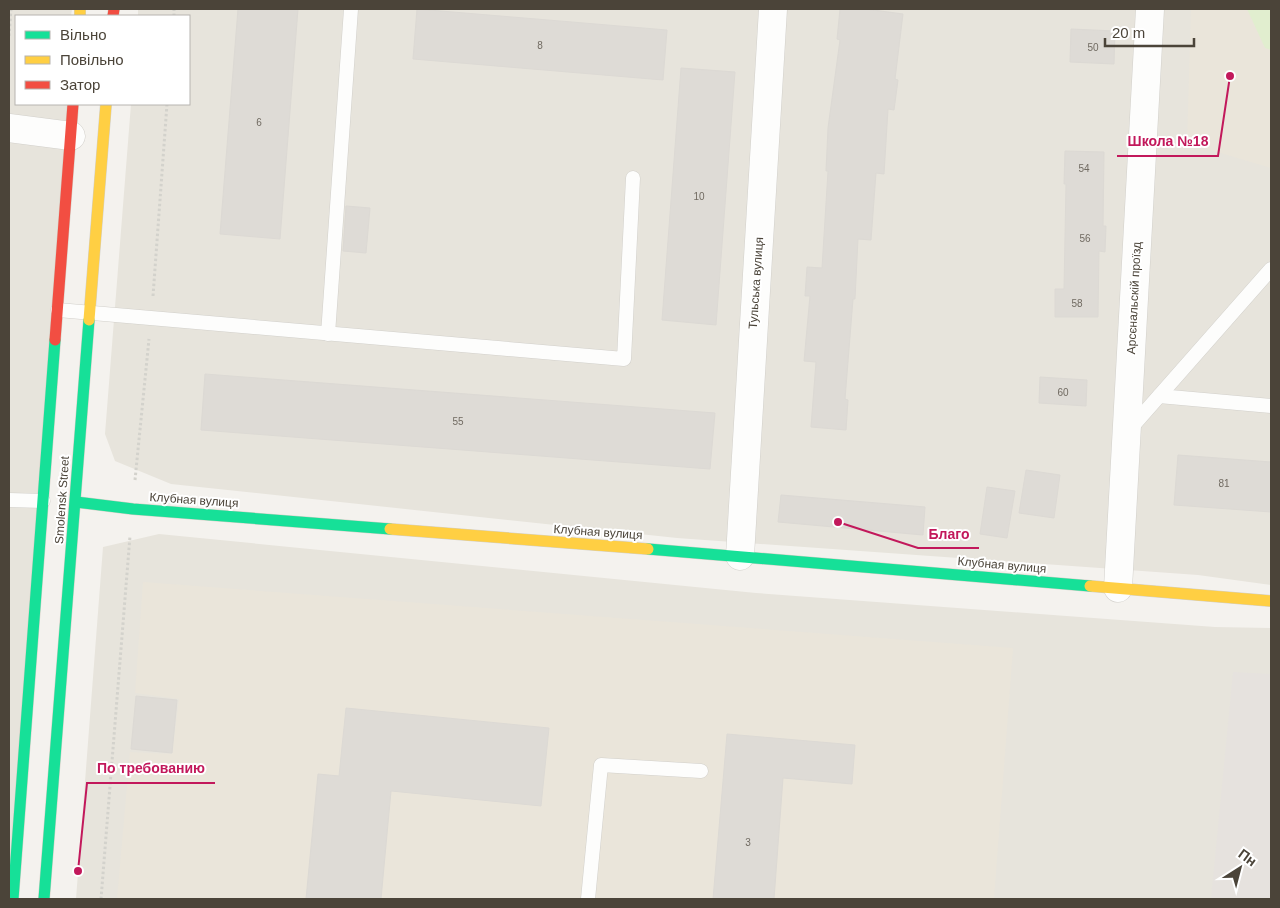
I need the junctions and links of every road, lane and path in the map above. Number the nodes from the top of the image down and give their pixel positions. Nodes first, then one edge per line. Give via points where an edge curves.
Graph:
1 (10, 9) edge
2 (351, 9) edge
3 (773, 9) edge
4 (1150, 9) edge
5 (9, 36) edge
6 (73, 105) edge
7 (106, 105) edge
8 (167, 105) edge
9 (9, 128) edge
10 (71, 136) junction
11 (632, 178) dead end
12 (1271, 269) edge
13 (58, 310) junction
14 (90, 313) junction
15 (151, 319) junction
16 (328, 334) junction
17 (1159, 396) junction
18 (1271, 406) edge
19 (1126, 433) junction
20 (9, 500) edge
21 (43, 501) junction
22 (76, 502) junction
23 (133, 509) junction
24 (740, 556) junction
25 (1118, 588) junction
26 (1271, 601) edge
27 (701, 771) dead end
28 (13, 899) edge
29 (44, 899) edge
30 (101, 899) edge
31 (588, 899) edge

1 - 5 path
2 - 16 lane
3 - 24 street, Тульська вулиця
4 - 19 street, Арсєнальскій проїзд
6 - 10 street, Smolensk Street
7 - 14 street, Smolensk Street
8 - 15 path
9 - 10 street
10 - 13 street, Smolensk Street
11 - 16 lane via 624,360
12 - 17 lane
13 - 14 lane
13 - 21 street, Smolensk Street
14 - 15 lane
14 - 22 street, Smolensk Street
15 - 16 lane
15 - 23 path
17 - 18 lane
17 - 19 lane
19 - 25 street, Арсєнальскій проїзд
20 - 21 lane
21 - 28 street, Smolensk Street
22 - 23 street, Клубная вулиця
22 - 29 street, Smolensk Street
23 - 24 street, Клубная вулиця
23 - 30 path
24 - 25 street, Клубная вулиця
25 - 26 street, Клубная вулиця
27 - 31 lane via 600,765

